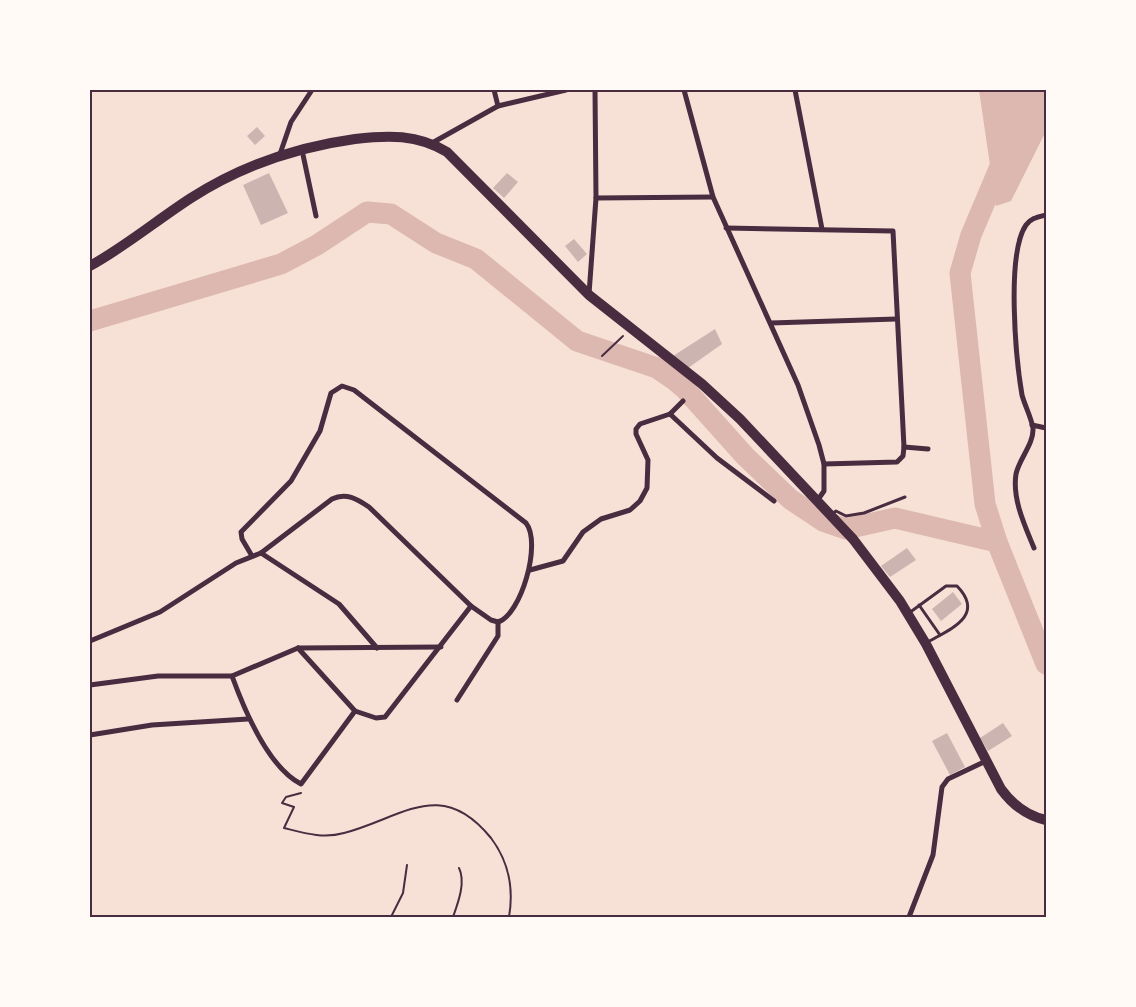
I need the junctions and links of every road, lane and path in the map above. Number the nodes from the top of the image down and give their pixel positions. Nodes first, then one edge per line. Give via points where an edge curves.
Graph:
1 (312, 90) edge
2 (494, 90) edge
3 (566, 90) edge
4 (595, 90) edge
5 (795, 90) edge
6 (686, 91) edge
7 (498, 106) junction
8 (432, 143) junction
9 (302, 150) junction
10 (280, 154) junction
11 (713, 197) junction
12 (596, 198) junction
13 (1046, 215) edge
14 (316, 216) dead end
15 (726, 228) junction
16 (822, 228) junction
17 (90, 266) edge
18 (589, 295) junction
19 (896, 319) junction
20 (771, 323) junction
21 (629, 329) junction
22 (603, 355) dead end
23 (684, 401) dead end
24 (670, 414) junction
25 (1032, 425) junction
26 (1046, 428) edge
27 (904, 447) junction
28 (928, 448) dead end
29 (824, 464) junction
30 (905, 497) dead end
31 (774, 501) dead end
32 (817, 501) junction
33 (831, 517) junction
34 (1034, 548) dead end
35 (261, 553) junction
36 (252, 556) junction
37 (530, 570) junction
38 (919, 605) junction
39 (471, 606) junction
40 (907, 614) junction
41 (498, 622) junction
42 (940, 635) junction
43 (90, 641) edge
44 (926, 644) junction
45 (440, 647) junction
46 (298, 648) junction
47 (378, 648) junction
48 (232, 676) junction
49 (90, 685) edge
50 (457, 700) dead end
51 (355, 711) junction
52 (248, 719) junction
53 (90, 735) edge
54 (986, 761) junction
55 (301, 784) junction
56 (1046, 820) edge
57 (407, 865) dead end
58 (459, 868) dead end
59 (911, 916) edge
60 (391, 917) edge
61 (453, 917) edge
62 (509, 917) edge

1 - 10 street via 291,122
2 - 7 street
3 - 7 street
4 - 12 street
5 - 16 street
6 - 11 street
7 - 8 street
8 - 9 main road via 407,136 373,137
8 - 18 main road via 447,152
9 - 10 main road
9 - 14 street
10 - 17 main road via 192,197
11 - 12 street
11 - 15 street
12 - 18 street
13 - 25 street via 1033,218 1023,231 1016,277 1016,344 1023,397
15 - 16 street
15 - 20 street
16 - 19 street via 893,231
18 - 21 main road
19 - 20 street
19 - 27 street
20 - 29 street via 798,385
21 - 22 path
21 - 32 main road via 702,384 734,413
23 - 24 street
24 - 31 street via 717,458
24 - 37 street via 640,424 636,429 648,460 647,488 640,501 630,510 601,519 583,532 563,561
25 - 26 street
25 - 34 street via 1033,435 1016,475 1021,517
27 - 28 street
27 - 29 street via 896,462
29 - 32 street via 824,491
30 - 33 lane via 864,513 846,516 836,511
32 - 33 main road
33 - 40 main road via 853,538
35 - 36 street
35 - 39 street via 332,499 350,497 369,507
35 - 47 street via 338,604
36 - 37 street via 241,532 292,481 320,431 331,394 342,386 354,390 526,523 532,537
36 - 43 street via 160,612
37 - 41 street via 508,615
38 - 40 lane
38 - 42 lane
38 - 42 lane via 946,586 957,586 964,594 969,603 968,612
39 - 41 street
39 - 45 street
40 - 44 main road
41 - 50 street via 498,636
42 - 44 lane
44 - 54 main road
45 - 47 street
45 - 51 street via 389,714 376,718
46 - 47 street
46 - 48 street
46 - 51 street
48 - 49 street via 158,676
48 - 52 street
51 - 55 street
52 - 53 street via 152,725
52 - 55 street via 284,772
54 - 56 main road via 1009,800 1031,815
54 - 59 street via 948,779 942,787 933,855
55 - 62 path via 302,792 286,797 282,803 294,807 284,828 318,836 343,834 413,806 455,808 466,814 479,824 503,855 510,875
57 - 60 path via 403,893
58 - 61 path via 461,890

